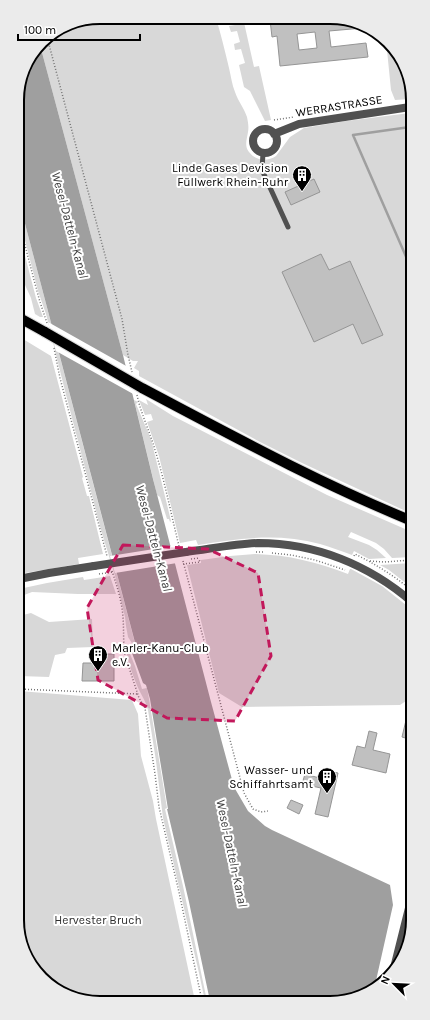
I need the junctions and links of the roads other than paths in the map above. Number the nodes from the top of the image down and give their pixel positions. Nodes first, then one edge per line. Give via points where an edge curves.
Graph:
1 (406, 108) edge
2 (274, 134) junction
3 (263, 153) junction
4 (288, 227) dead end
5 (24, 320) edge
6 (406, 519) edge
7 (24, 578) edge
8 (406, 597) edge
9 (406, 924) edge
10 (401, 946) edge

1 - 2 street, WERRASTRASSE via 299,124
2 - 3 street via 277,141 274,149
2 - 3 street, WERRASTRASSE via 263,130 254,137 256,149
3 - 4 lane via 262,170
5 - 6 main road, bridge via 139,389 304,473
7 - 8 street, bridge via 246,544 269,544 304,548 351,563 382,579
9 - 10 street

